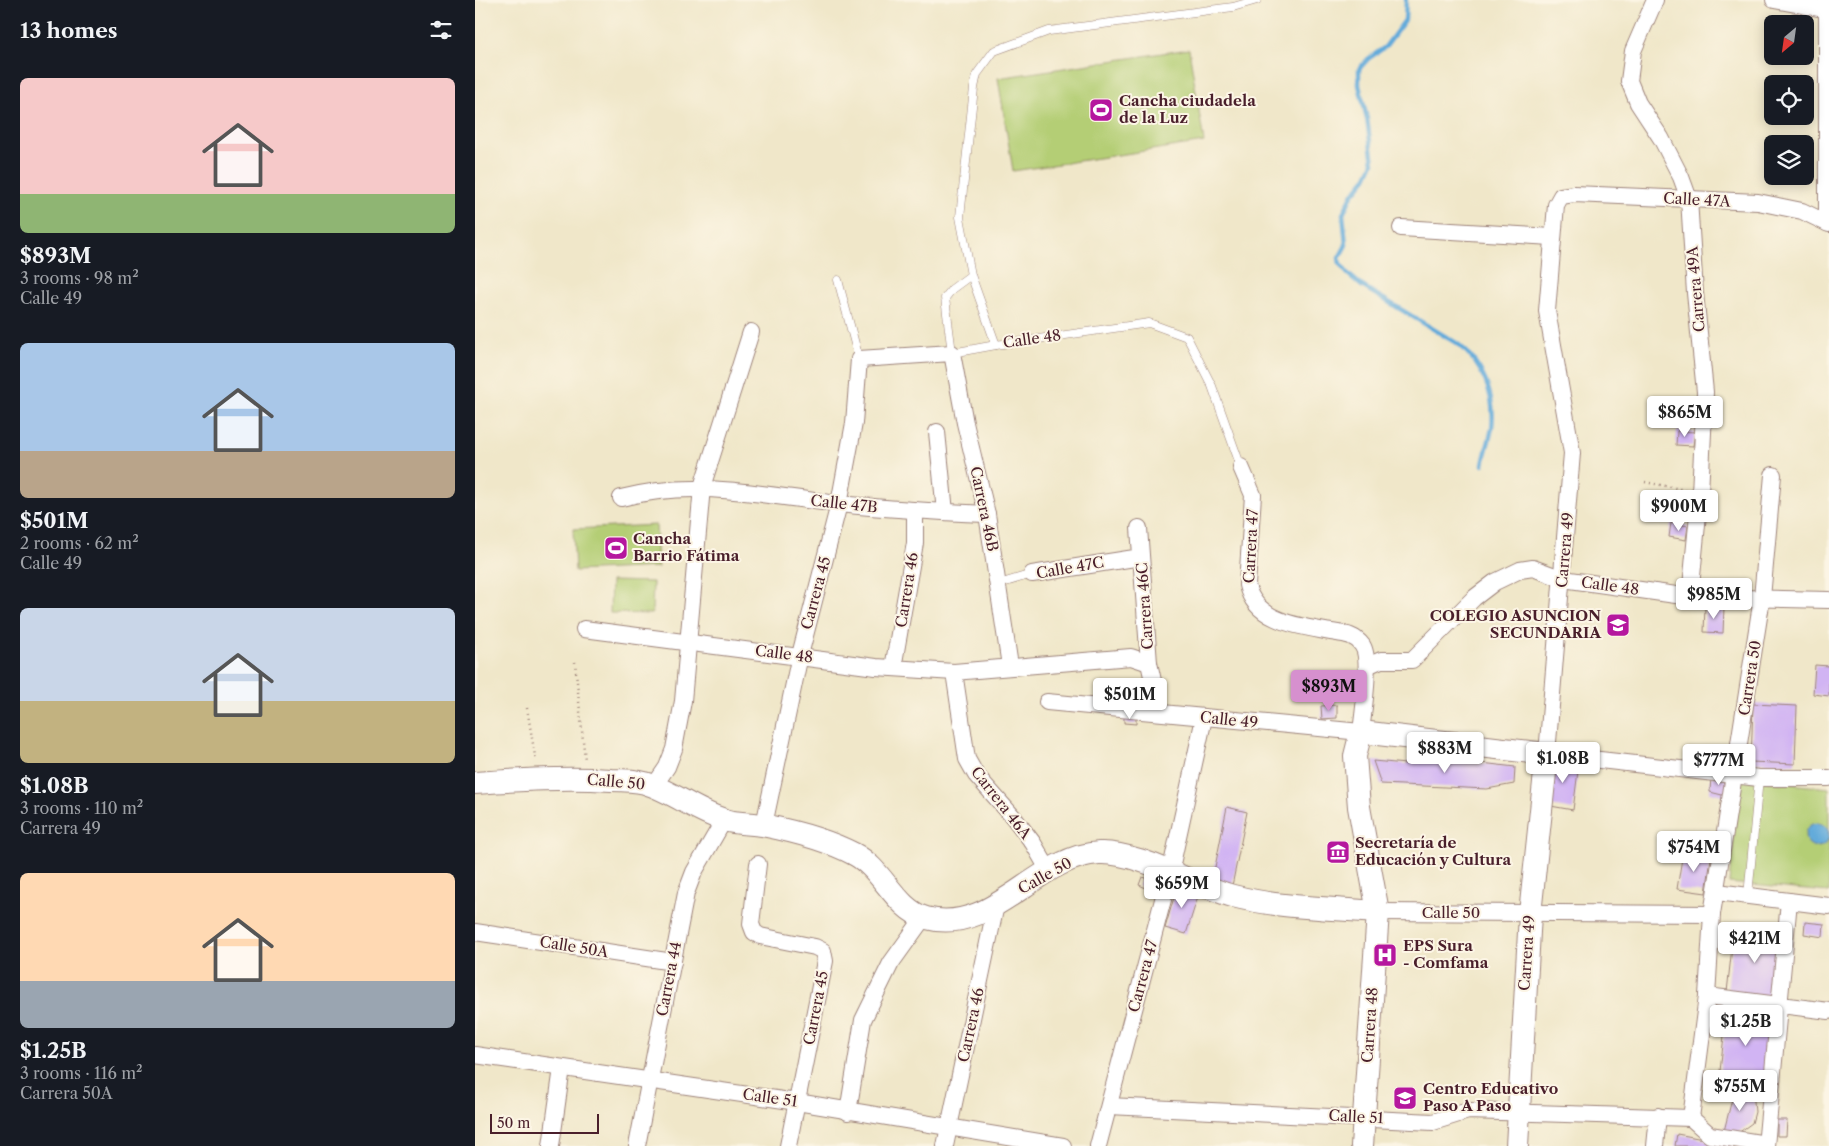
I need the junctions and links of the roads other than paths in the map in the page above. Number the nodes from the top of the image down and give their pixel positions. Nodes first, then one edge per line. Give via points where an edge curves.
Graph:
1 (1257, 0) edge
2 (1655, 0) edge
3 (1774, 0) edge
4 (1827, 6) edge
5 (1828, 125) edge
6 (1561, 196) joint
7 (1689, 199) junction
8 (1828, 223) edge
9 (1401, 228) dead end
10 (1552, 237) junction
11 (971, 275) junction
12 (838, 280) dead end
13 (751, 332) dead end
14 (996, 345) junction
15 (952, 353) junction
16 (859, 359) junction
17 (937, 432) dead end
18 (1241, 467) joint
19 (1773, 475) dead end
20 (702, 487) junction
21 (621, 498) dead end
22 (839, 504) junction
23 (915, 511) junction
24 (945, 512) junction
25 (987, 514) junction
26 (1139, 528) dead end
27 (1141, 557) junction
28 (1032, 574) joint
29 (1563, 579) junction
30 (999, 584) junction
31 (1690, 597) junction
32 (1763, 598) junction
33 (1829, 600) edge
34 (584, 629) dead end
35 (687, 642) junction
36 (800, 655) junction
37 (1149, 663) junction
38 (1010, 666) junction
39 (1367, 666) junction
40 (893, 668) junction
41 (954, 672) junction
42 (1047, 702) dead end
43 (1160, 712) junction
44 (1204, 718) junction
45 (1361, 732) junction
46 (1547, 754) junction
47 (1736, 773) junction
48 (1829, 777) edge
49 (1759, 778) junction
50 (475, 783) edge
51 (655, 786) junction
52 (724, 820) junction
53 (764, 825) junction
54 (758, 864) dead end
55 (1049, 871) junction
56 (1170, 873) junction
57 (1717, 892) junction
58 (1748, 896) junction
59 (1789, 901) junction
60 (996, 905) junction
61 (1829, 906) edge
62 (1378, 912) junction
63 (1530, 914) junction
64 (1713, 914) junction
65 (924, 917) junction
66 (475, 932) edge
67 (673, 962) junction
68 (1707, 996) junction
69 (1781, 1004) junction
70 (1829, 1011) edge
71 (475, 1055) edge
72 (562, 1068) junction
73 (650, 1081) junction
74 (797, 1102) junction
75 (1109, 1106) junction
76 (849, 1112) junction
77 (1517, 1112) junction
78 (1658, 1116) junction
79 (1364, 1117) junction
80 (1691, 1118) junction
81 (949, 1128) junction
82 (1766, 1145) edge
83 (551, 1146) edge
84 (637, 1146) edge
85 (787, 1146) edge
86 (945, 1146) edge
87 (1063, 1146) edge
88 (1098, 1146) edge
89 (1362, 1146) edge
90 (1517, 1146) edge
91 (1655, 1146) edge

1 - 11 lane, Calle 48 via 1233,7 1049,31 993,51 977,74 974,88 959,217
2 - 7 street, Carrera 49A via 1633,51 1629,81 1637,103 1677,169
3 - 4 street
4 - 5 street
5 - 8 street
6 - 7 street, Calle 47A
6 - 10 street, Carrera 49 via 1556,205
7 - 8 street, Calle 47A via 1775,204 1802,211
7 - 31 street, Carrera 49A via 1705,392
9 - 10 street
10 - 29 street, Carrera 49 via 1547,311 1572,453
11 - 14 lane, Calle 48
11 - 15 lane via 945,298
12 - 16 lane
13 - 20 street
14 - 15 lane
14 - 18 lane, Calle 48 via 1149,323 1187,337 1212,386
15 - 16 street
15 - 25 street, Carrera 46B
16 - 22 street, Carrera 45 via 854,423
17 - 24 street
18 - 39 street, Carrera 47 via 1253,496 1247,585 1250,597 1259,608 1278,620 1350,634 1363,645
19 - 32 street, Carrera 50
20 - 21 street, Calle 47B via 650,490
20 - 22 street, Calle 47B
20 - 35 street
22 - 23 street, Calle 47B
22 - 36 street, Carrera 45
23 - 24 street, Calle 47B
23 - 40 street, Carrera 46 via 915,543
24 - 25 street, Calle 47B
25 - 30 street, Carrera 46B
26 - 27 street, Carrera 46C
27 - 28 street, Calle 47C
27 - 37 street, Carrera 46C
28 - 30 lane, Calle 47C
29 - 31 street, Calle 48
29 - 39 street, Calle 48 via 1533,568 1521,570 1495,582 1475,598 1412,660 1381,660
29 - 46 street, Carrera 49
30 - 38 street, Carrera 46B
31 - 32 street, Calle 48
32 - 33 street, Calle 48
32 - 47 street, Carrera 50
34 - 35 street, Calle 48
35 - 36 street, Calle 48
35 - 51 street via 683,701 674,749
36 - 40 street, Calle 48
36 - 53 street, Carrera 45
37 - 38 street, Calle 48 via 1131,657
37 - 43 street, Carrera 46C
38 - 41 street, Calle 48
39 - 45 street, Carrera 48
40 - 41 street, Calle 48
41 - 55 street, Carrera 46A via 967,759 976,775 1014,818
42 - 43 street, Calle 49
43 - 44 street, Calle 49
44 - 45 street, Calle 49
44 - 56 street, Carrera 47
45 - 46 street, Calle 49
45 - 62 street, Carrera 48 via 1355,756 1359,807
46 - 47 street, Calle 49
46 - 63 street, Carrera 49
47 - 48 street
47 - 49 street, Calle 49
47 - 57 street, Carrera 50
48 - 49 street, Calle 49
49 - 58 lane
50 - 51 street, Calle 50 via 591,778
51 - 52 street, Calle 50
52 - 53 street, Calle 50
52 - 67 street, Carrera 44 via 694,872 686,893
53 - 65 street, Calle 50 via 827,841 857,856 879,874 906,907
54 - 74 street, Carrera 45 via 751,924 754,932 815,947 823,952 825,961
55 - 56 street, Calle 50 via 1075,858 1098,853 1121,854
55 - 60 street, Calle 50
56 - 62 street, Calle 50 via 1232,896 1257,901
56 - 75 street, Carrera 47
57 - 58 street
57 - 64 street, Carrera 50
58 - 59 street
59 - 61 street
59 - 69 street
60 - 65 street, Calle 50 via 966,917 944,921
60 - 81 street, Carrera 46
62 - 63 street, Calle 50
62 - 79 street, Carrera 48
63 - 64 street, Calle 50
63 - 77 street, Carrera 49
64 - 68 street, Carrera 50
65 - 76 street via 891,964 863,1020
66 - 67 street, Calle 50A
67 - 73 street, Carrera 44
68 - 69 street
68 - 80 street, Carrera 50
69 - 70 street
69 - 82 street
71 - 72 street, Calle 51
72 - 73 street, Calle 51
72 - 83 street
73 - 74 street, Calle 51
73 - 84 street, Carrera 44
74 - 76 street, Calle 51
74 - 85 street, Carrera 45
75 - 79 street, Calle 51
75 - 88 street, Carrera 47
76 - 81 street, Calle 51
77 - 78 street, Calle 51
77 - 79 street, Calle 51 via 1468,1111 1433,1122
77 - 90 street, Carrera 49
78 - 80 street, Calle 51
78 - 91 street
79 - 89 street, Carrera 48
80 - 82 street via 1710,1135
81 - 86 street, Carrera 46
81 - 87 street, Calle 51

